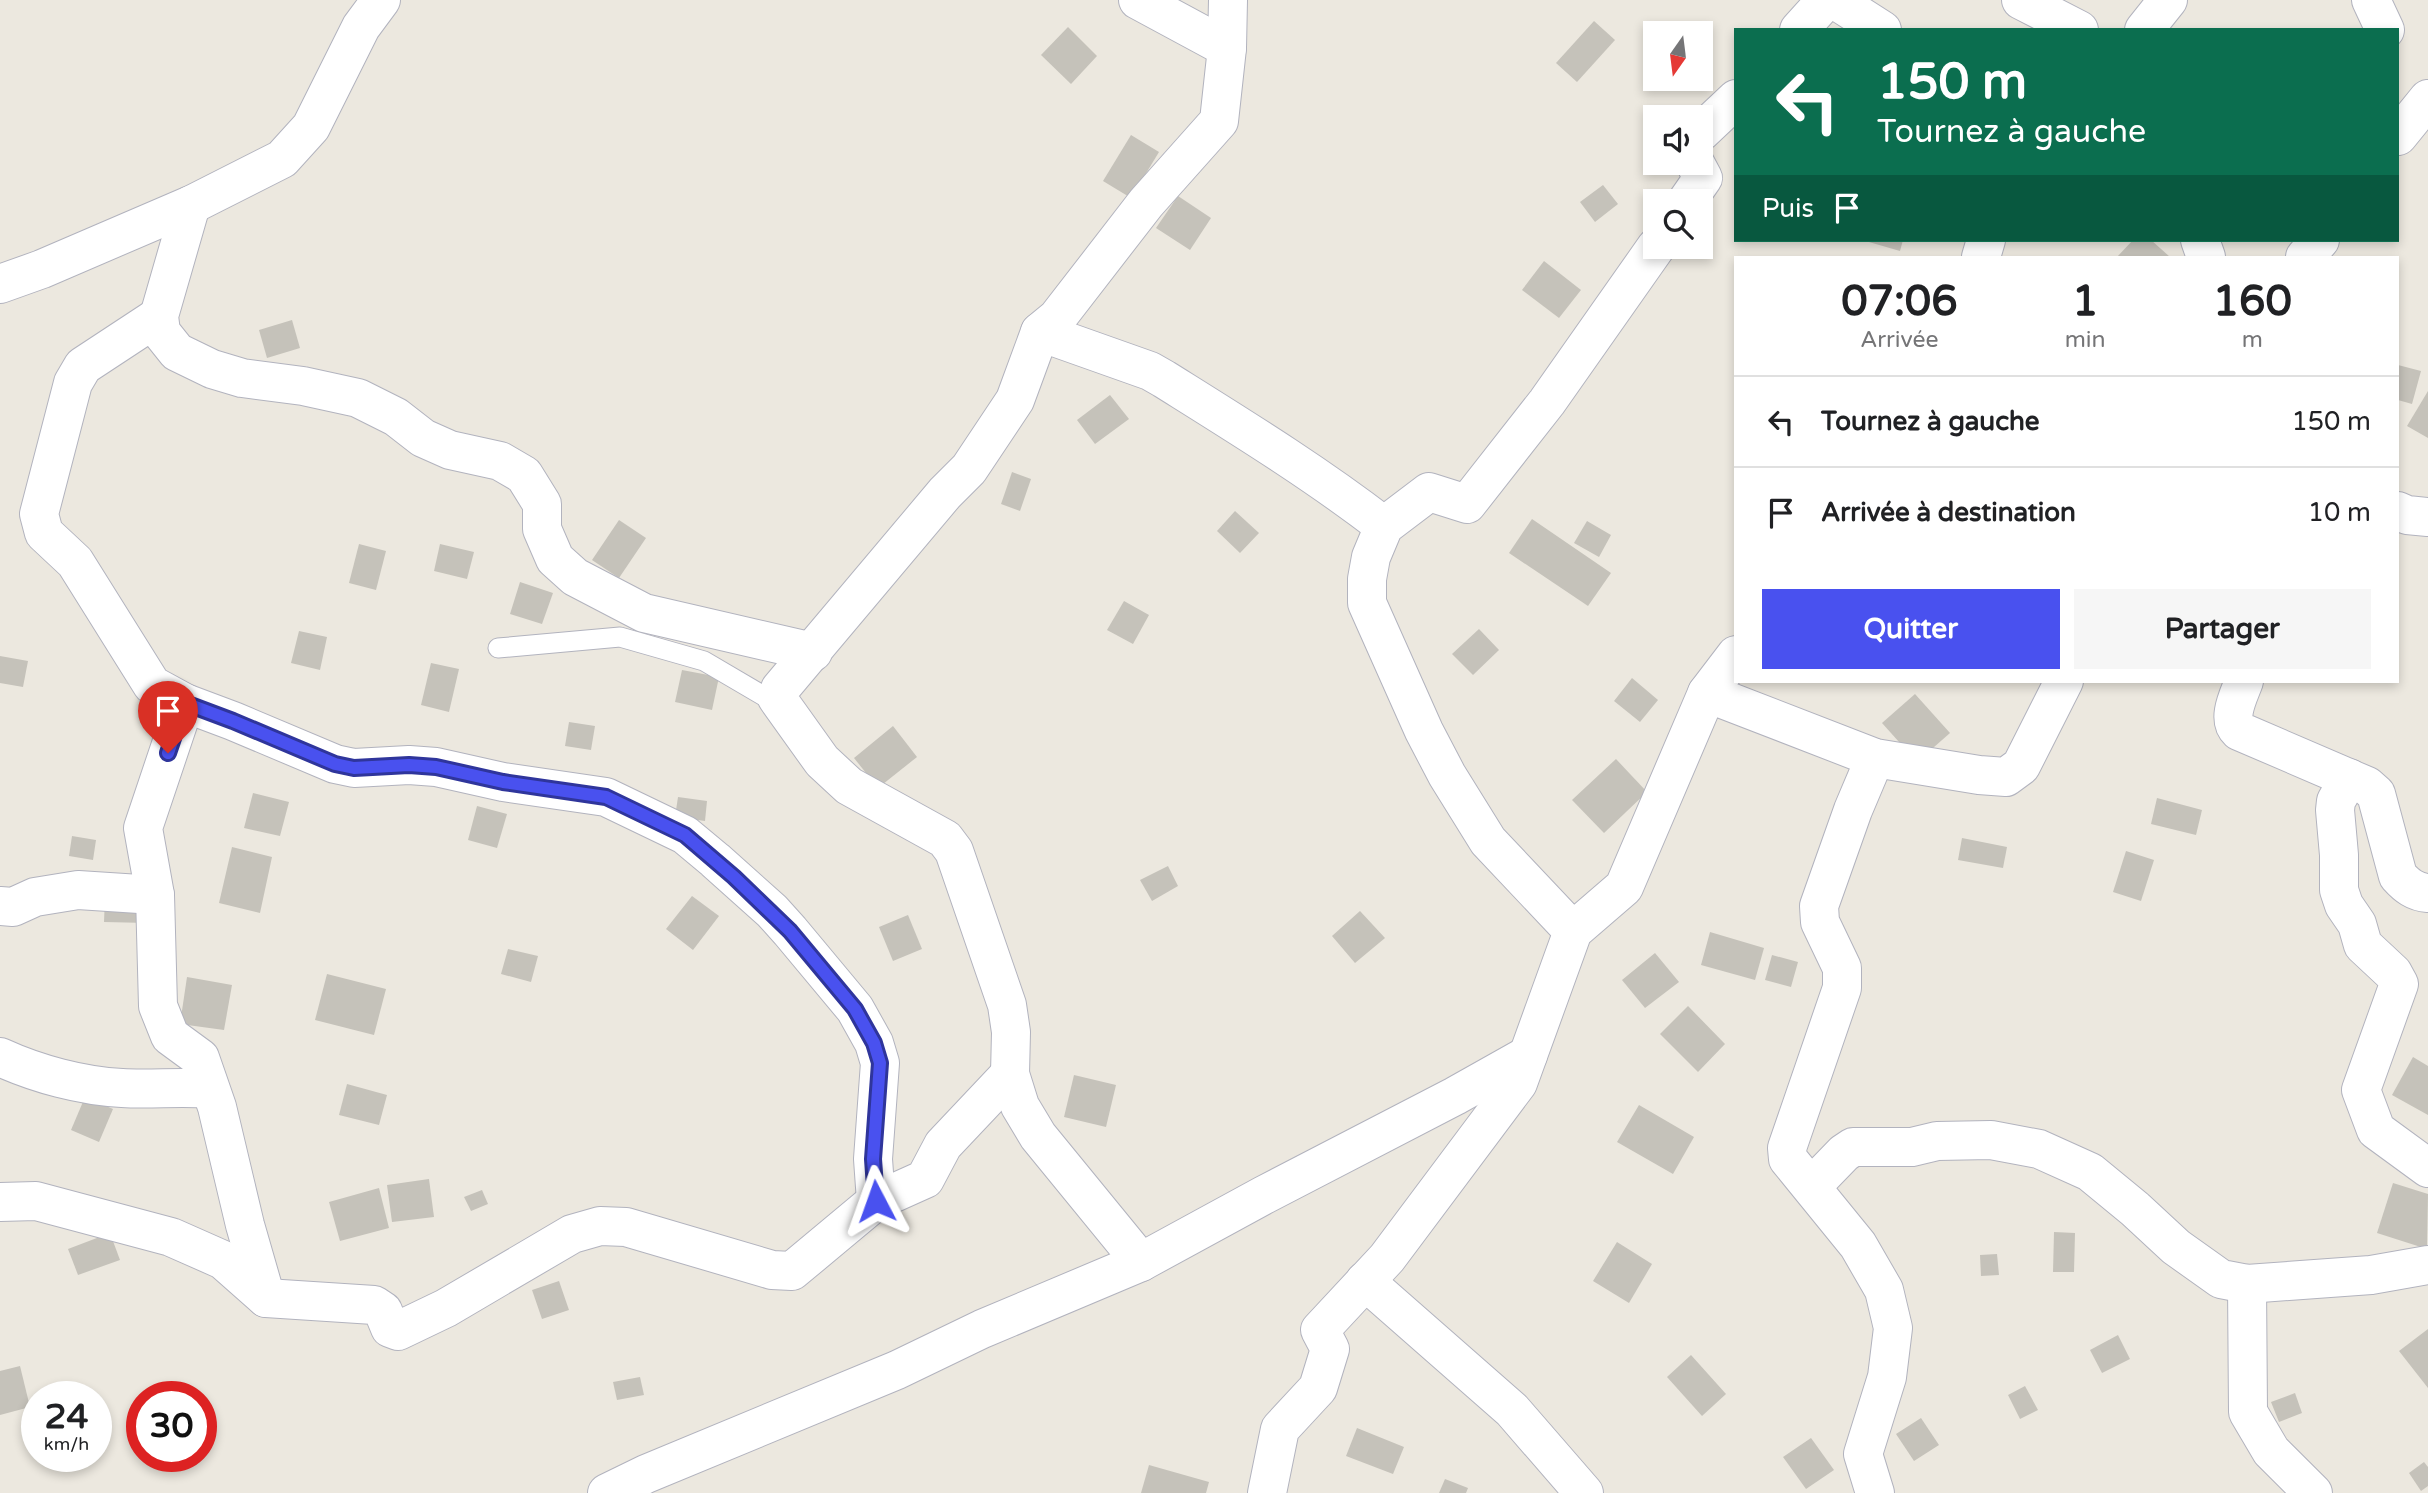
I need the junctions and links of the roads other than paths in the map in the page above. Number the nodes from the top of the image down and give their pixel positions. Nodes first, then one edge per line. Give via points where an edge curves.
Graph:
1 (381, 0) edge
2 (1138, 0) edge
3 (1228, 0) edge
4 (1826, 0) edge
5 (1835, 0) edge
6 (2021, 0) edge
7 (2168, 0) edge
8 (2371, 0) edge
9 (1801, 28) edge
10 (1879, 28) edge
11 (2075, 28) edge
12 (2146, 28) edge
13 (2384, 28) edge
14 (1227, 48) junction
15 (2428, 99) edge
16 (1734, 101) edge
17 (1713, 121) edge
18 (2399, 135) edge
19 (191, 205) junction
20 (2318, 242) edge
21 (2306, 256) edge
22 (1648, 259) edge
23 (42, 270) junction
24 (0, 284) edge
25 (0, 304) edge
26 (159, 316) junction
27 (1040, 332) junction
28 (2399, 511) edge
29 (2428, 517) edge
30 (1384, 526) junction
31 (498, 648) dead end
32 (813, 652) junction
33 (1734, 658) edge
34 (2062, 683) edge
35 (2243, 683) edge
36 (1707, 694) junction
37 (185, 703) junction
38 (779, 705) junction
39 (1875, 758) junction
40 (2349, 778) junction
41 (2428, 893) edge
42 (155, 895) junction
43 (0, 906) edge
44 (1573, 931) junction
45 (1528, 1055) junction
46 (0, 1057) edge
47 (1010, 1074) junction
48 (210, 1089) junction
49 (2428, 1168) edge
50 (1812, 1186) junction
51 (876, 1201) junction
52 (0, 1202) edge
53 (1141, 1262) junction
54 (2428, 1265) edge
55 (1365, 1281) junction
56 (2247, 1284) junction
57 (266, 1298) junction
58 (607, 1493) edge
59 (1267, 1493) edge
60 (1584, 1493) edge
61 (1875, 1493) edge
62 (2313, 1493) edge

1 - 19 street via 361,27 311,127 282,159
2 - 14 street
3 - 14 street
4 - 9 street
5 - 10 street
6 - 11 street
7 - 12 street
8 - 13 street
14 - 27 street via 1219,121 1146,204 1057,318
15 - 18 street
16 - 17 street
19 - 23 street
19 - 26 street
20 - 21 street
22 - 30 street via 1547,402 1467,504 1429,492
23 - 24 street
23 - 25 street
26 - 32 street via 161,332 177,352 212,369 358,398 396,417 423,438 450,450 500,461 524,475 542,504 542,529 555,559 575,577 644,613
26 - 37 street via 83,366 73,383 39,514 44,533 75,562 152,685
27 - 30 street via 1164,379 1261,439
27 - 32 street via 1014,400 969,469
28 - 29 street
30 - 44 street via 1371,557 1367,603 1424,731 1488,841
31 - 38 lane via 620,637 704,661
32 - 38 street via 780,689
33 - 36 street
34 - 39 street via 2021,766 2006,777
35 - 40 street via 2233,726
36 - 39 street
36 - 44 street via 1624,887
37 - 42 street via 143,828
37 - 51 street via 335,764 436,767 606,797 685,835 790,931 855,1009 874,1043 880,1063 873,1159
38 - 47 street via 822,761 849,786 944,839 954,851 1007,1005
39 - 50 street via 1819,906 1820,922 1842,968 1842,988 1787,1148 1788,1158
40 - 41 street via 2376,794 2398,876 2408,886
40 - 49 street via 2335,810 2339,890 2363,945 2399,984 2361,1090 2376,1130
42 - 43 street via 78,890 35,897 13,907
42 - 48 street via 158,1006 170,1036 200,1058
44 - 45 street
45 - 53 street
45 - 55 street via 1518,1083
46 - 48 street via 70,1080 119,1088
47 - 51 street via 943,1145 925,1179
47 - 53 street via 1020,1106 1038,1136
48 - 57 street
50 - 56 street via 1853,1147 1992,1140 2039,1149 2090,1172 2176,1247 2221,1279
50 - 61 street via 1858,1245 1884,1290 1893,1328 1887,1377 1863,1454
51 - 57 street via 792,1271 772,1270 626,1227 600,1226 572,1234 398,1331 390,1328 383,1311 374,1306
52 - 57 street via 36,1200 171,1237 223,1259
53 - 58 street
54 - 56 street via 2371,1275
55 - 59 street via 1320,1330 1330,1349 1318,1388 1280,1429
55 - 60 street via 1512,1410
56 - 62 street via 2248,1412 2271,1451

